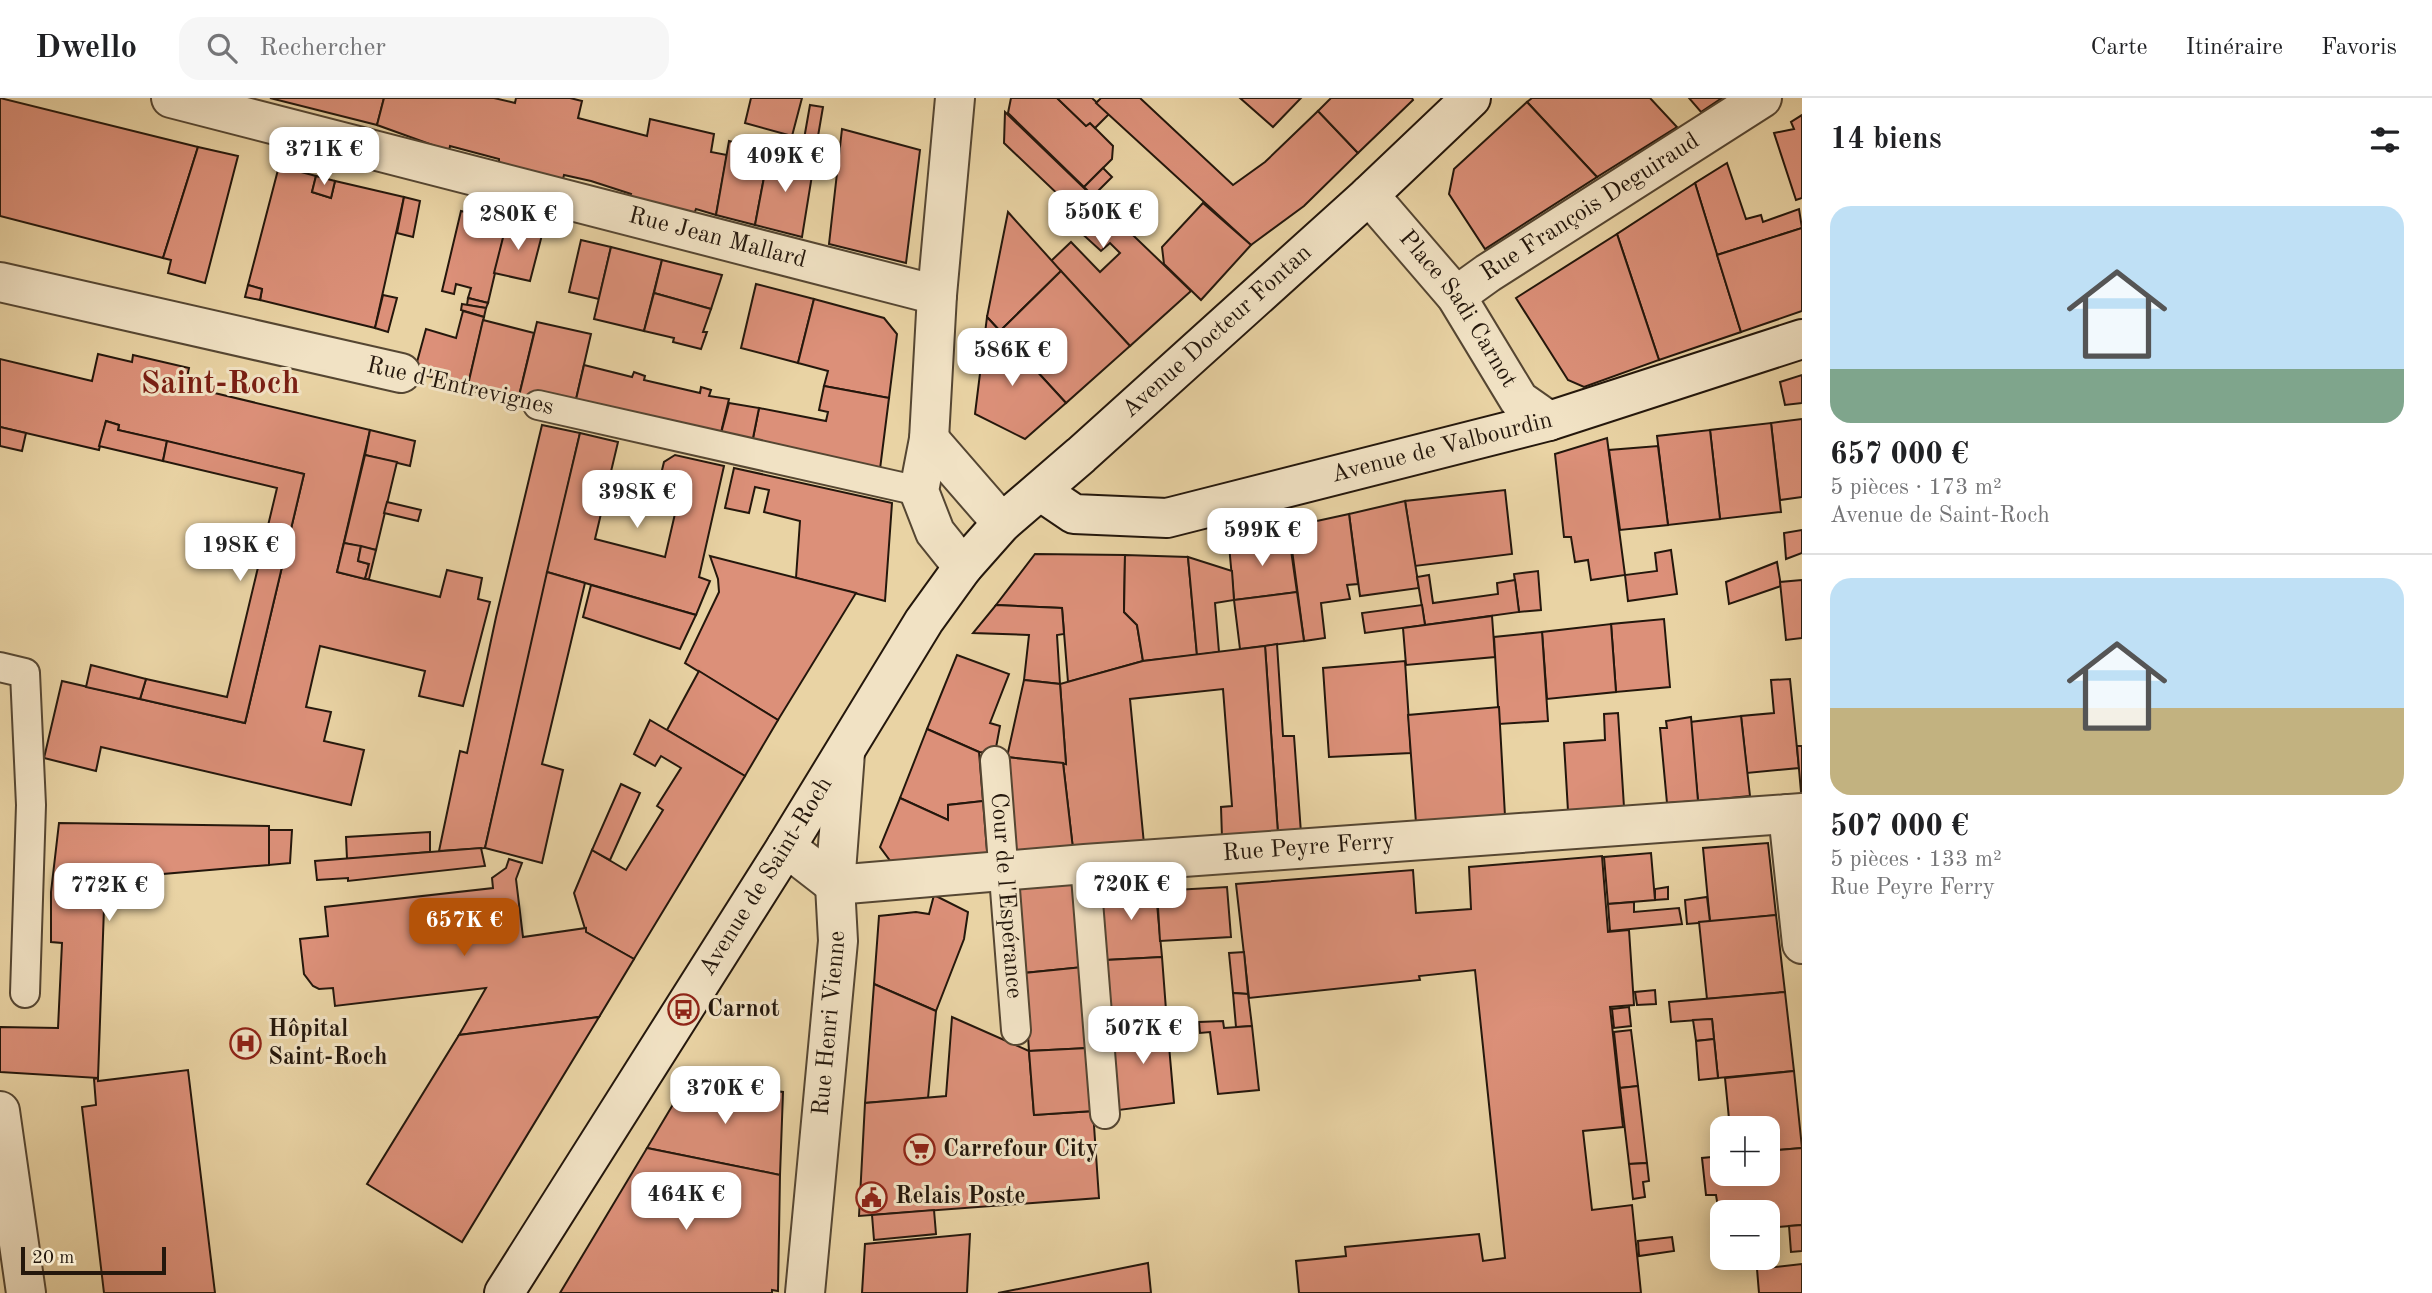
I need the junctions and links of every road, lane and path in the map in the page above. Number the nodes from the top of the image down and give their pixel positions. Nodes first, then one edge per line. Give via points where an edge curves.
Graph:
1 (171, 98) edge
2 (955, 98) edge
3 (1471, 98) edge
4 (1762, 98) edge
5 (1368, 195) junction
6 (0, 282) edge
7 (937, 295) junction
8 (1456, 296) junction
9 (1802, 338) edge
10 (401, 373) joint
11 (538, 405) joint
12 (1549, 421) junction
13 (929, 439) junction
14 (919, 491) junction
15 (1040, 492) junction
16 (1002, 523) junction
17 (963, 567) junction
18 (0, 667) edge
19 (845, 753) junction
20 (995, 761) dead end
21 (1795, 814) edge
22 (786, 847) junction
23 (1085, 864) junction
24 (1004, 871) junction
25 (835, 885) junction
26 (1802, 944) edge
27 (25, 993) dead end
28 (1016, 1030) dead end
29 (0, 1111) edge
30 (1105, 1114) dead end
31 (26, 1293) edge
32 (504, 1293) edge
33 (805, 1293) edge

1 - 7 street, Rue Jean Mallard
2 - 7 street
3 - 5 street, Avenue Docteur Fontan
4 - 8 street, Rue François Deguiraud
5 - 8 street, Place Sadi Carnot
5 - 15 street, Avenue Docteur Fontan
6 - 10 street, Rue d'Entrevignes
7 - 13 street
8 - 12 street, Place Sadi Carnot via 1519,400
9 - 12 street, Avenue de Valbourdin
10 - 11 path, Rue d'Entrevignes
11 - 14 lane, Rue d'Entrevignes
12 - 15 street, Avenue de Valbourdin via 1167,518 1074,514
13 - 14 street
13 - 16 street
14 - 17 street via 935,532
15 - 16 street, Avenue Docteur Fontan
16 - 17 street, Avenue Docteur Fontan
17 - 19 street, Avenue de Saint-Roch via 924,621
18 - 27 lane via 25,673 31,805
19 - 22 street, Avenue de Saint-Roch
19 - 25 street, Rue Henri Vienne
20 - 24 lane, Cour de l'Espérance
21 - 23 street, Rue Peyre Ferry
21 - 26 street
22 - 25 street
22 - 32 street, Avenue de Saint-Roch
23 - 24 street, Rue Peyre Ferry
23 - 30 lane
24 - 25 street, Rue Peyre Ferry
24 - 28 lane, Cour de l'Espérance
25 - 33 street, Rue Henri Vienne via 838,941
29 - 31 street

